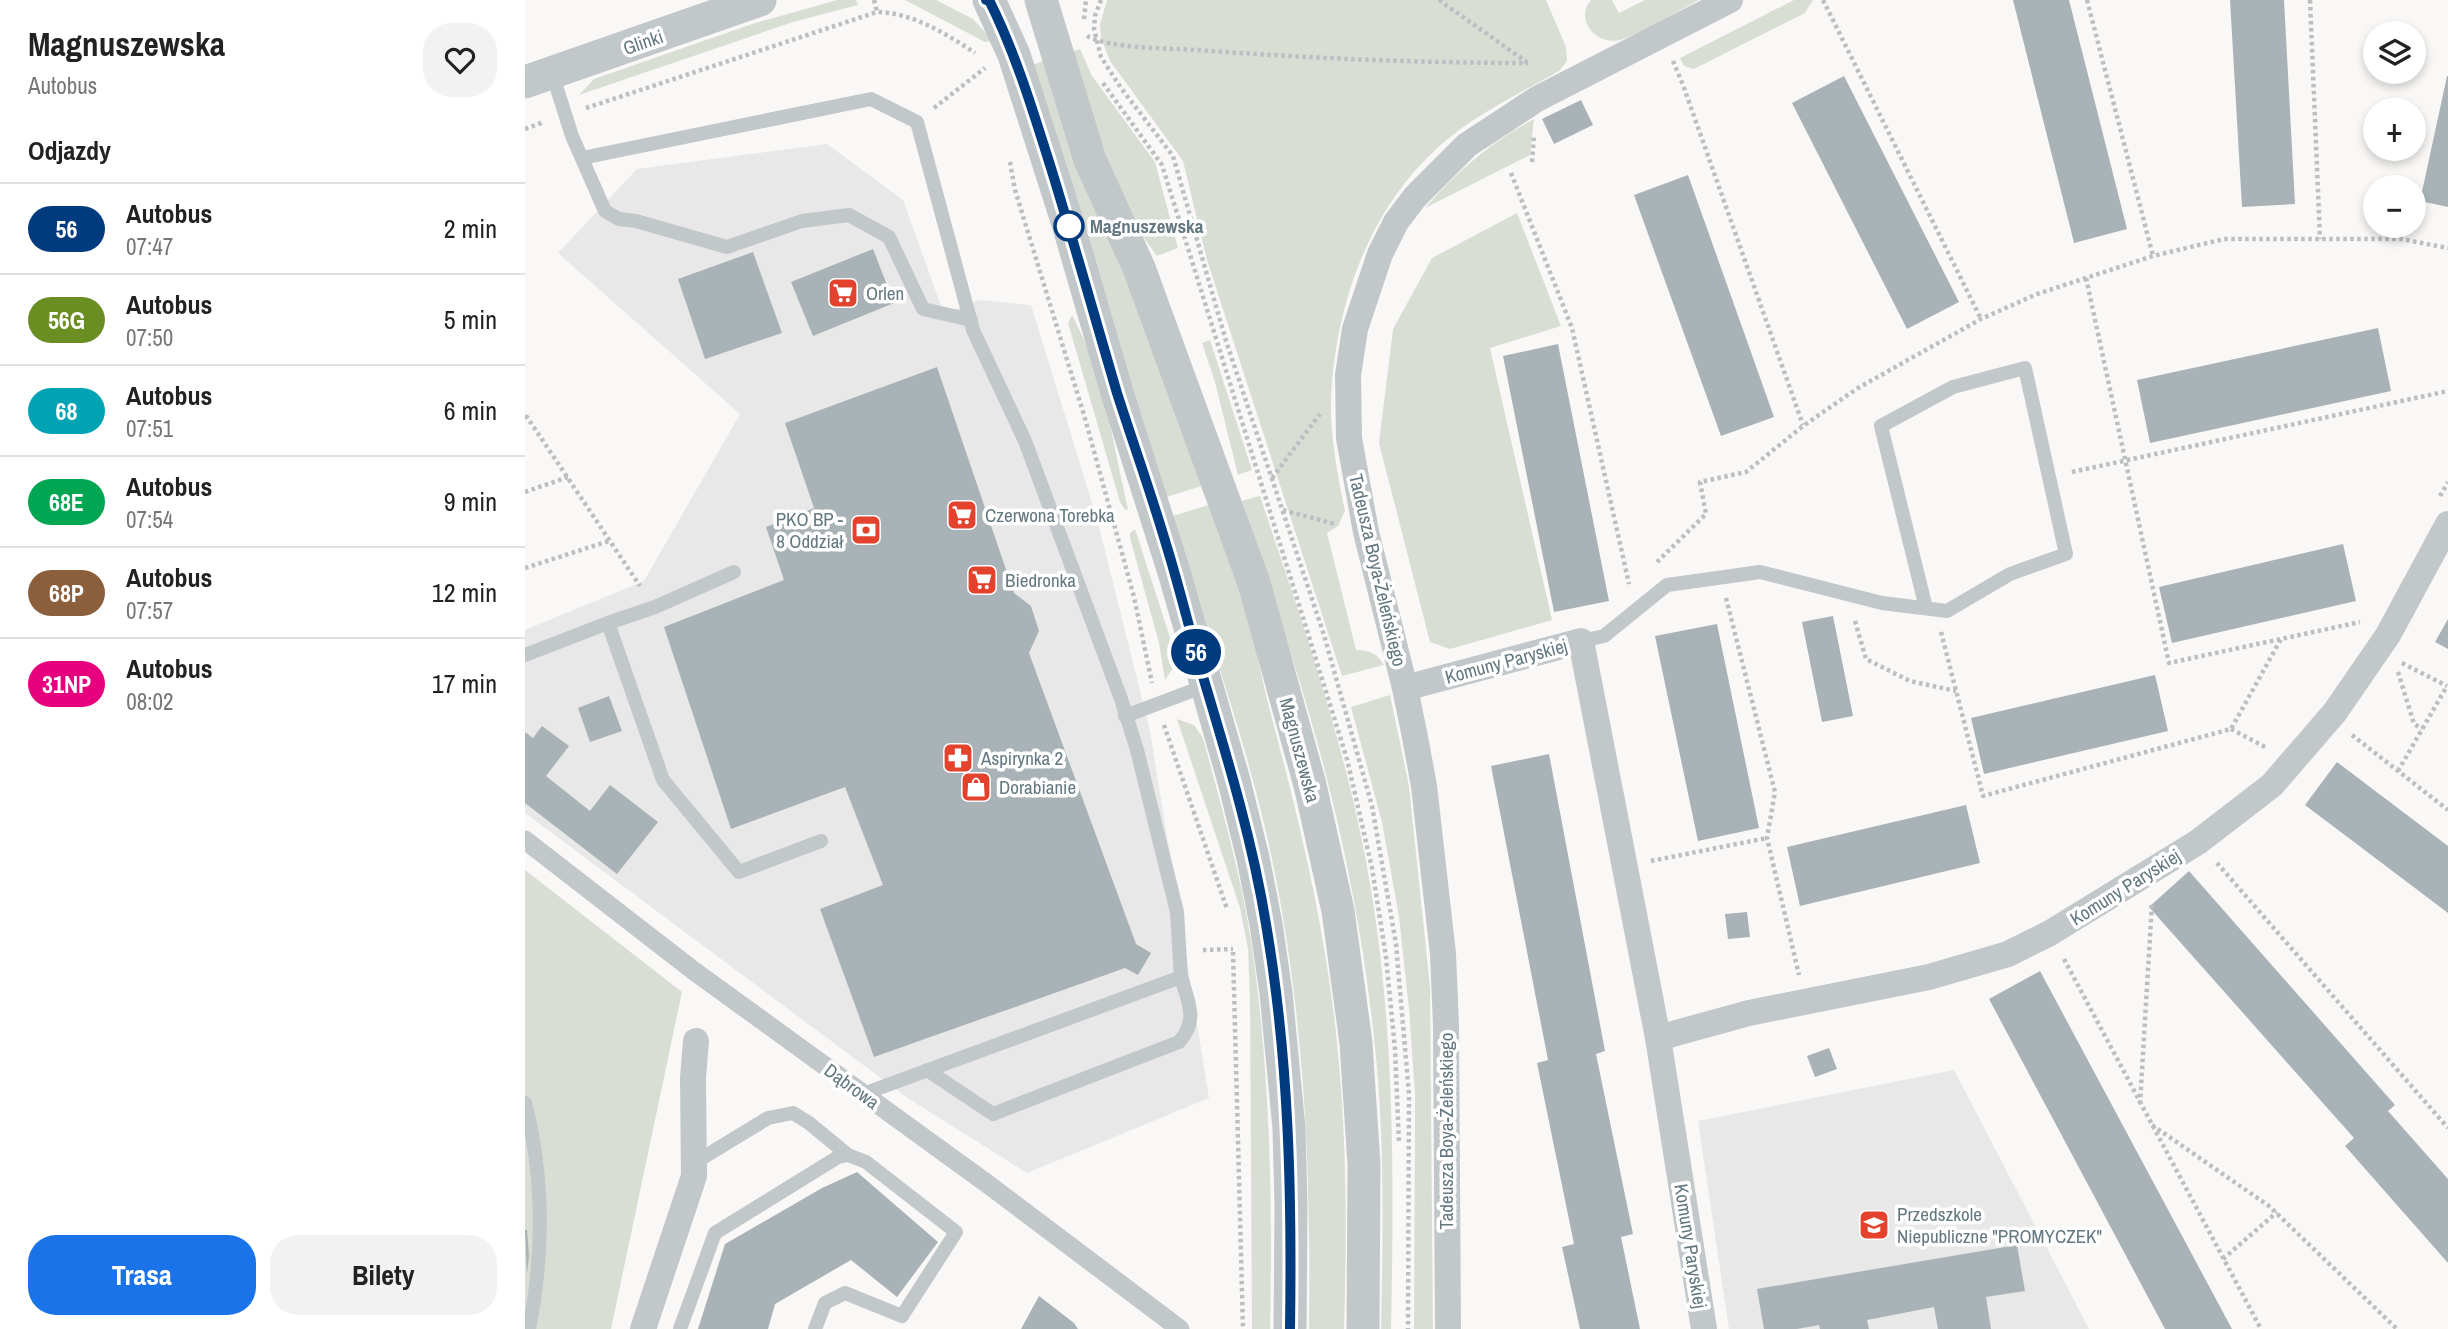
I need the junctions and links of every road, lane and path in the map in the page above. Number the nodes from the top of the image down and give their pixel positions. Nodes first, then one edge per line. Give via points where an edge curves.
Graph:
1 (760, 0) edge
2 (874, 0) edge
3 (989, 0) edge
4 (1041, 0) edge
5 (1439, 0) edge
6 (1730, 0) edge
7 (1823, 0) edge
8 (2087, 0) edge
9 (2310, 0) edge
10 (877, 12) junction
11 (1083, 34) dead end
12 (1661, 35) junction
13 (1528, 63) junction
14 (999, 64) junction
15 (1534, 72) dead end
16 (538, 78) edge
17 (566, 115) junction
18 (917, 122) junction
19 (525, 129) edge
20 (1009, 155) dead end
21 (582, 158) junction
22 (1511, 173) dead end
23 (2320, 239) dead end
24 (2153, 256) dead end
25 (2086, 278) dead end
26 (1981, 319) dead end
27 (971, 320) junction
28 (1347, 391) junction
29 (2448, 391) edge
30 (525, 417) edge
31 (1803, 426) dead end
32 (2127, 462) junction
33 (2048, 475) junction
34 (568, 477) junction
35 (1272, 478) dead end
36 (2448, 482) edge
37 (525, 492) edge
38 (2444, 522) edge
39 (609, 541) junction
40 (525, 568) edge
41 (734, 572) dead end
42 (1721, 577) junction
43 (1630, 588) dead end
44 (1847, 594) junction
45 (655, 607) junction
46 (1932, 609) junction
47 (608, 623) junction
48 (2361, 631) dead end
49 (2281, 639) junction
50 (1581, 641) junction
51 (525, 655) edge
52 (1205, 686) junction
53 (2447, 686) edge
54 (1405, 688) junction
55 (1956, 691) junction
56 (1158, 705) junction
57 (1125, 716) junction
58 (2330, 718) junction
59 (2231, 729) junction
60 (2422, 729) junction
61 (2267, 758) dead end
62 (2398, 771) junction
63 (2448, 810) edge
64 (1767, 838) junction
65 (525, 840) edge
66 (821, 841) dead end
67 (2198, 842) junction
68 (1625, 866) junction
69 (2153, 894) dead end
70 (1227, 911) dead end
71 (2050, 933) junction
72 (1231, 936) dead end
73 (1181, 977) junction
74 (1805, 1002) junction
75 (1658, 1038) junction
76 (696, 1041) dead end
77 (927, 1070) junction
78 (863, 1094) junction
79 (525, 1103) edge
80 (2140, 1104) junction
81 (2151, 1124) junction
82 (2448, 1128) edge
83 (848, 1155) junction
84 (694, 1163) junction
85 (2277, 1212) junction
86 (2223, 1259) junction
87 (529, 1329) edge
88 (643, 1329) edge
89 (680, 1329) edge
90 (815, 1329) edge
91 (1180, 1329) edge
92 (1243, 1329) edge
93 (1290, 1329) edge
94 (1363, 1329) edge
95 (1448, 1329) edge
96 (1704, 1329) edge
97 (2261, 1329) edge
98 (2397, 1329) edge

1 - 16 street, Glinki
2 - 10 path
3 - 14 street
4 - 94 street, Magnuszewska via 1090,160 1139,268 1254,583 1313,798 1338,911 1356,1043 1364,1165
5 - 13 path
6 - 12 street, Tadeusza Boya-Żeleńskiego
7 - 26 path
8 - 24 path
9 - 23 path
10 - 14 path via 921,22
10 - 17 path
11 - 13 path via 1140,46 1318,59
12 - 28 street, Tadeusza Boya-Żeleńskiego via 1498,123 1467,145 1415,197 1385,243 1367,289 1355,329
12 - 31 path via 1688,98
13 - 15 path
14 - 18 path
14 - 52 street via 1068,224
16 - 17 lane
17 - 19 path
17 - 21 lane
18 - 21 lane via 871,99
18 - 27 lane
20 - 56 path via 1014,190 1084,415 1134,597
21 - 27 lane via 605,211 619,219 727,247 802,221 849,215 889,237 923,309
22 - 43 path via 1572,328
25 - 32 path
27 - 57 lane via 1025,441
28 - 35 path via 1309,425
28 - 54 street, Tadeusza Boya-Żeleńskiego via 1349,438 1366,532
29 - 32 path
30 - 34 path
32 - 33 path
32 - 49 path via 2169,663
33 - 46 lane via 2066,554 2010,574 1947,611
33 - 46 lane via 2025,368 1953,387 1881,426
34 - 37 path
34 - 39 path
36 - 38 path
38 - 58 street, Komuny Paryskiej via 2388,635
39 - 40 path
39 - 45 path
41 - 45 lane
42 - 44 lane via 1759,572
42 - 50 lane via 1667,585 1604,636
42 - 64 path via 1775,793
44 - 46 lane
44 - 55 path via 1866,659 1910,681
45 - 47 lane
46 - 55 path
47 - 51 lane
47 - 66 lane via 663,780 739,872
48 - 49 path via 2368,620
49 - 59 path
50 - 54 street, Komuny Paryskiej
50 - 68 street, Komuny Paryskiej
52 - 56 lane
52 - 93 street via 1253,858 1276,993 1289,1128
53 - 60 path
53 - 60 path via 2393,658 2414,724
54 - 95 street, Tadeusza Boya-Żeleńskiego via 1424,786 1443,954
55 - 59 path via 1983,796
56 - 57 lane
56 - 70 path
57 - 73 lane via 1177,912
58 - 62 path
58 - 67 street, Komuny Paryskiej via 2272,785
59 - 61 path via 2272,751
60 - 62 path
62 - 63 path
64 - 68 path
64 - 74 path
65 - 78 street, Dąbrowa via 701,977
67 - 71 street, Komuny Paryskiej
67 - 82 path
68 - 75 street, Komuny Paryskiej
69 - 80 path
71 - 74 street, Komuny Paryskiej via 2008,954
71 - 80 path
72 - 92 path
73 - 77 lane
73 - 77 lane via 1192,1017 1189,1032 1179,1042 993,1114
74 - 75 street, Komuny Paryskiej
75 - 96 street, Komuny Paryskiej
76 - 84 street
77 - 78 lane
78 - 91 street, Dąbrowa
79 - 87 lane via 537,1168 539,1233 536,1299
80 - 81 path
81 - 85 path
81 - 86 path
83 - 84 lane via 793,1113 768,1118
83 - 89 lane via 715,1233
83 - 90 lane via 866,1162 956,1233 902,1316 845,1293 825,1303
84 - 88 street via 694,1176
85 - 86 path
85 - 98 path
86 - 97 path

